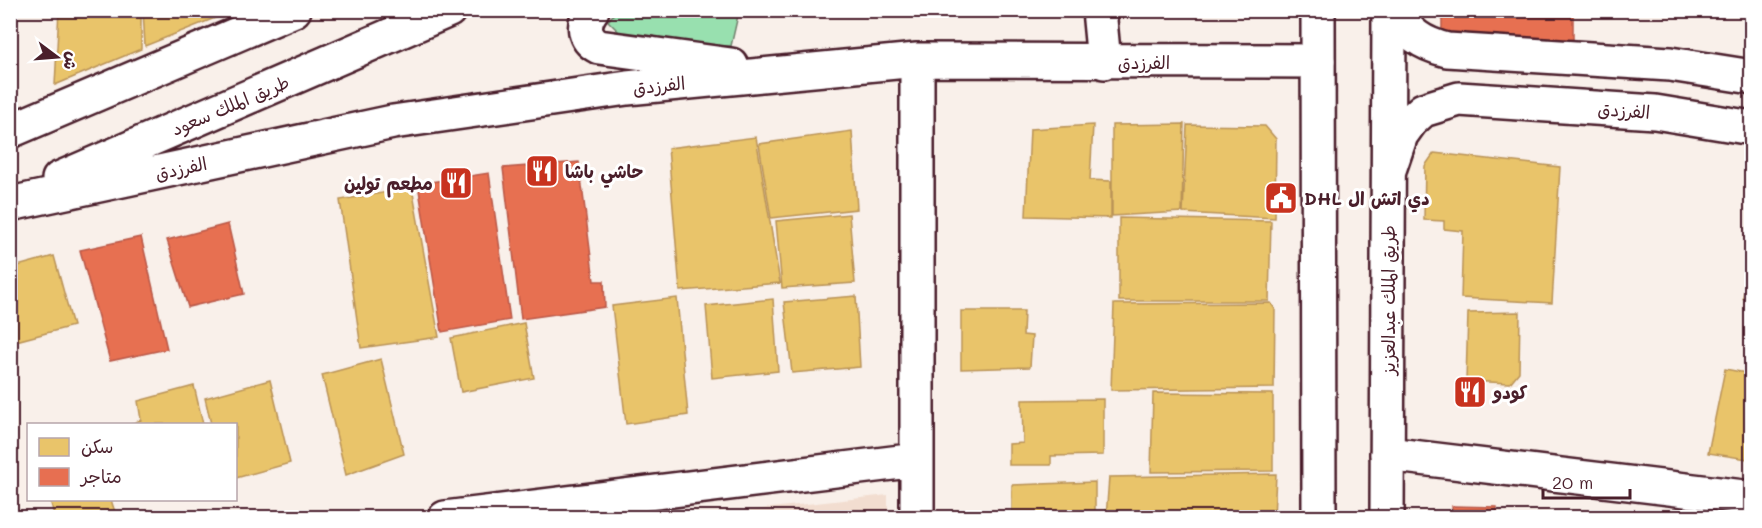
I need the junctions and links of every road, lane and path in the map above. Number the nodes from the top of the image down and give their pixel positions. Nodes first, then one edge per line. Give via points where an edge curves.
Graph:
1 (294, 10) edge
2 (449, 10) edge
3 (592, 10) edge
4 (1099, 10) edge
5 (1318, 10) edge
6 (1389, 10) edge
7 (1396, 10) edge
8 (917, 60) junction
9 (1318, 61) junction
10 (1104, 62) junction
11 (783, 73) junction
12 (1752, 77) edge
13 (1752, 128) edge
14 (10, 131) edge
15 (1389, 170) junction
16 (10, 202) edge
17 (1387, 454) junction
18 (917, 460) junction
19 (1738, 504) edge
20 (445, 518) edge
21 (917, 518) edge
22 (1319, 518) edge
23 (1387, 518) edge

1 - 14 main road
2 - 16 main road, طريق الملك سعود
3 - 11 main road via 586,33 591,43 599,47
4 - 10 main road
5 - 9 main road
6 - 15 main road, طريق الملك عبدالعزيز
7 - 12 main road via 1415,37 1447,50 1670,64
8 - 10 main road, الفرزدق
8 - 11 main road, الفرزدق
8 - 18 main road
9 - 10 main road, الفرزدق
9 - 22 main road
11 - 16 main road, الفرزدق via 627,88 393,122
13 - 15 main road, الفرزدق via 1655,112 1460,99 1423,111 1411,121 1401,135
15 - 17 main road, طريق الملك عبدالعزيز
17 - 19 main road
17 - 23 main road, طريق الملك عبدالعزيز
18 - 20 main road
18 - 21 main road

